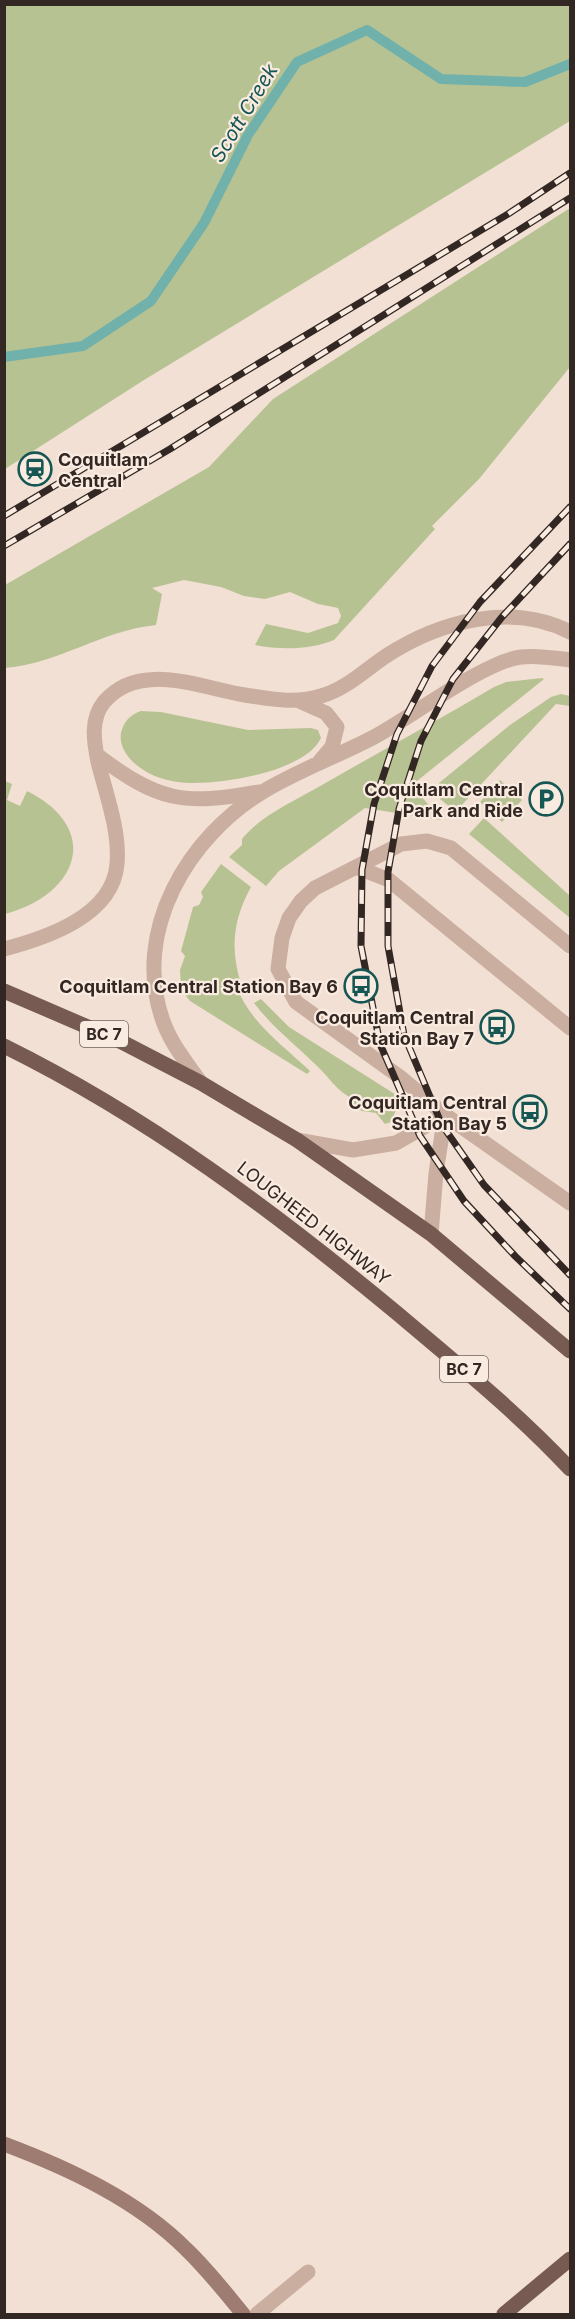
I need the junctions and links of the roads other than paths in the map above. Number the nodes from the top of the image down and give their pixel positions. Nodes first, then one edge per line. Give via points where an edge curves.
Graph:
1 (570, 632) edge
2 (570, 660) edge
3 (299, 701) junction
4 (97, 755) junction
5 (316, 765) junction
6 (263, 791) junction
7 (356, 867) junction
8 (570, 946) edge
9 (4, 950) edge
10 (4, 991) edge
11 (570, 1028) edge
12 (4, 1046) edge
13 (201, 1083) junction
14 (445, 1115) junction
15 (297, 1140) junction
16 (570, 1203) edge
17 (431, 1234) junction
18 (570, 1351) edge
19 (570, 1469) edge
20 (4, 2144) edge
21 (570, 2259) edge
22 (308, 2272) dead end
23 (243, 2314) edge
24 (257, 2314) edge
25 (504, 2314) edge

1 - 3 lane via 544,622 500,616 467,621 433,632 388,655 333,692
2 - 5 lane via 519,657 503,663 375,737
3 - 4 lane via 174,680 128,683 103,703 95,722 93,742
3 - 5 lane via 326,712 337,728 332,747
4 - 6 lane via 129,780 163,795 218,800
4 - 9 lane via 117,850 114,878 96,903 72,923
5 - 6 lane
6 - 13 lane via 198,847 160,921 155,956 156,995 173,1043
7 - 8 lane via 401,844 440,842
7 - 11 lane via 389,880
7 - 14 lane via 315,888 301,901 282,938 278,969 296,1002 400,1077
10 - 13 main road, BC 7 via 118,1040
12 - 19 main road, LOUGHEED HIGHWAY / BC 7 via 114,1106 235,1185 467,1372
13 - 15 main road, BC 7
14 - 15 lane via 396,1143 353,1150
14 - 16 lane
14 - 17 lane
15 - 17 main road, BC 7
17 - 18 main road, BC 7
20 - 23 street via 80,2176 154,2223 185,2247
21 - 25 main road
22 - 24 lane

